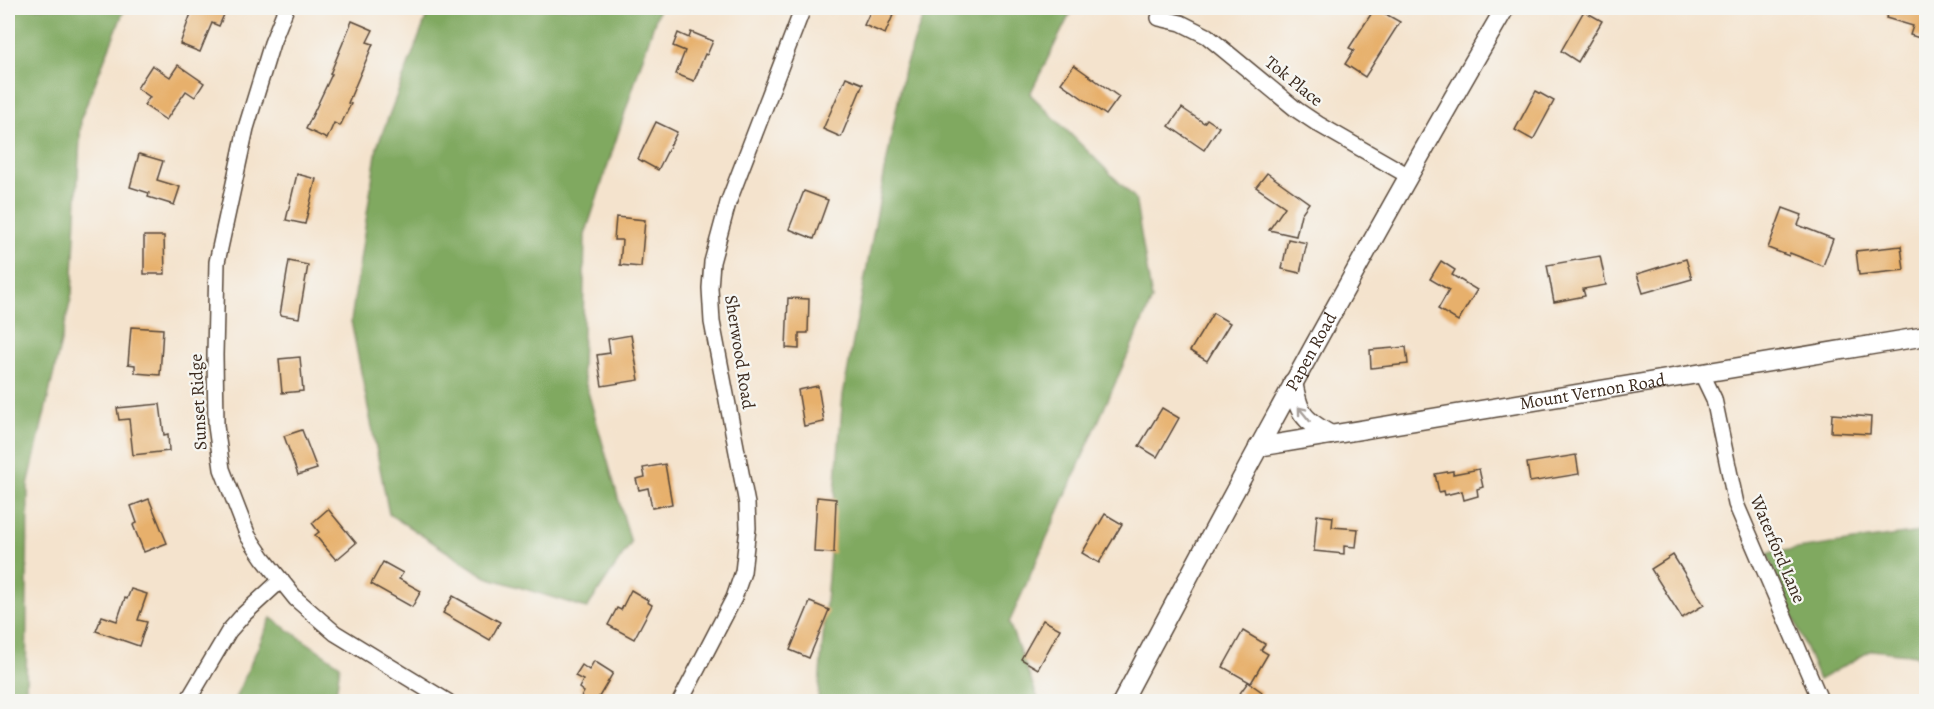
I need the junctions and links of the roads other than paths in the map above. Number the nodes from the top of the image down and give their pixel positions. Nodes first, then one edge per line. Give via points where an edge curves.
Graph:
1 (286, 8) edge
2 (803, 8) edge
3 (1505, 8) edge
4 (1159, 18) dead end
5 (1407, 175) junction
6 (1926, 336) edge
7 (1702, 374) junction
8 (1293, 382) junction
9 (1331, 435) junction
10 (1258, 447) junction
11 (281, 580) junction
12 (187, 702) edge
13 (448, 702) edge
14 (680, 702) edge
15 (1122, 702) edge
16 (1821, 702) edge

1 - 11 street, Sunset Ridge via 246,128 217,262 215,355 216,426 222,469 248,536
2 - 14 street, Sherwood Road via 728,203 712,262 712,322 747,504 748,528 734,598
3 - 5 street, Papen Road
4 - 5 street, Tok Place via 1181,23 1207,36 1297,110
5 - 8 street, Papen Road
6 - 7 street, Mount Vernon Road
7 - 9 street, Mount Vernon Road
7 - 16 street, Waterford Lane via 1714,399 1736,504
9 -> 8 street via 1298,409
8 - 10 street, Papen Road
9 - 10 street, Mount Vernon Road
10 - 15 street, Papen Road
11 - 12 street via 229,631
11 - 13 street, Sunset Ridge via 296,599 335,633

